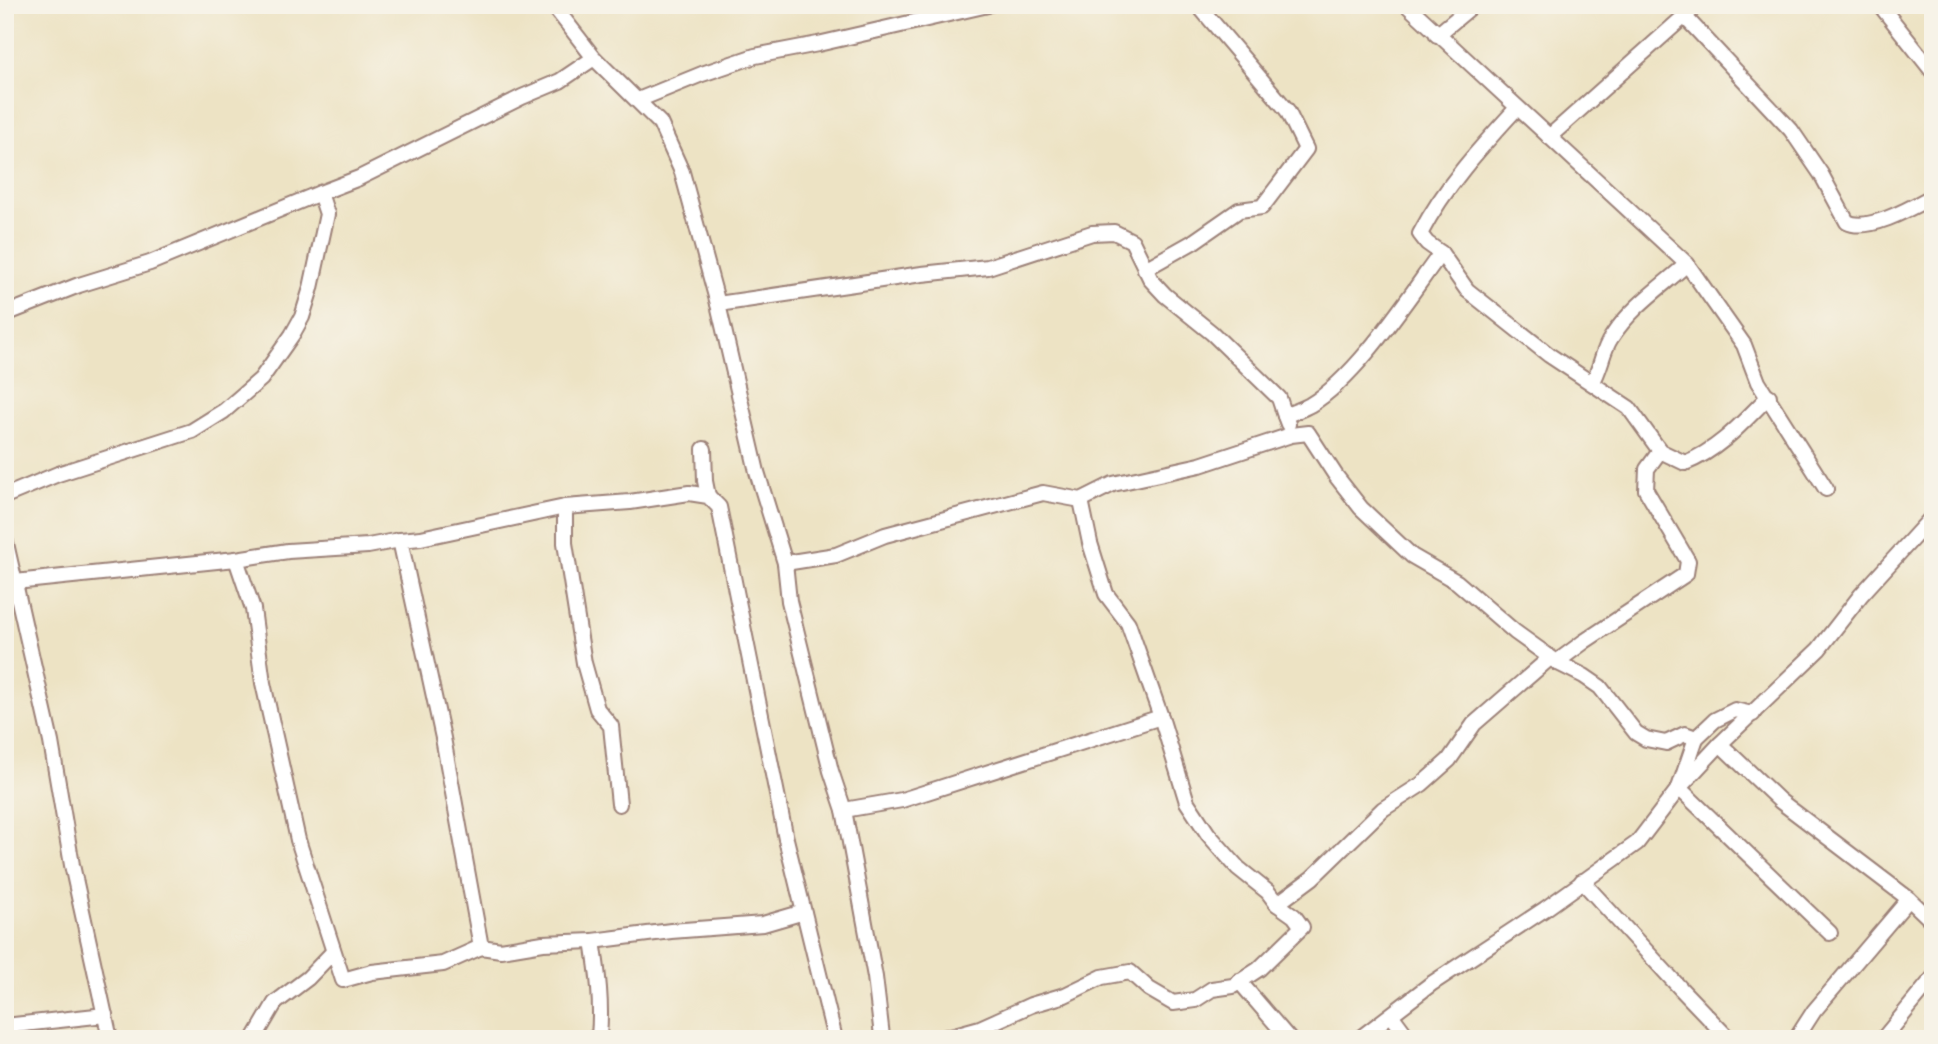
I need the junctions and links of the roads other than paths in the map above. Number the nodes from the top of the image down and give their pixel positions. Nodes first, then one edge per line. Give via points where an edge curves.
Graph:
1 (552, 5) edge
2 (988, 5) edge
3 (1198, 5) edge
4 (1407, 5) edge
5 (1473, 5) edge
6 (1697, 5) edge
7 (1880, 5) edge
8 (1685, 17) junction
9 (1437, 35) junction
10 (594, 58) junction
11 (1933, 72) edge
12 (638, 100) junction
13 (1516, 108) junction
14 (1549, 138) junction
15 (320, 193) junction
16 (1933, 196) edge
17 (1441, 253) junction
18 (1687, 264) junction
19 (1145, 269) junction
20 (718, 304) junction
21 (5, 314) edge
22 (1592, 383) junction
23 (1769, 397) junction
24 (1310, 405) junction
25 (1285, 416) junction
26 (1308, 433) junction
27 (1291, 435) junction
28 (704, 449) dead end
29 (1660, 451) junction
30 (1826, 489) dead end
31 (5, 496) edge
32 (708, 496) junction
33 (1082, 500) junction
34 (565, 507) junction
35 (1933, 516) edge
36 (5, 539) edge
37 (400, 540) junction
38 (236, 559) junction
39 (785, 563) junction
40 (15, 582) junction
41 (1554, 660) junction
42 (1754, 714) junction
43 (1161, 717) junction
44 (1696, 738) junction
45 (1720, 744) junction
46 (1679, 788) junction
47 (619, 804) dead end
48 (844, 810) junction
49 (1581, 881) junction
50 (1909, 899) junction
51 (1277, 904) junction
52 (804, 912) junction
53 (1933, 922) edge
54 (1830, 933) dead end
55 (593, 942) junction
56 (481, 947) junction
57 (333, 952) junction
58 (1933, 978) edge
59 (1240, 981) junction
60 (105, 1015) junction
61 (1392, 1016) junction
62 (5, 1026) edge
63 (881, 1038) edge
64 (110, 1039) edge
65 (254, 1039) edge
66 (592, 1039) edge
67 (835, 1039) edge
68 (940, 1039) edge
69 (1289, 1039) edge
70 (1359, 1039) edge
71 (1409, 1039) edge
72 (1729, 1039) edge
73 (1796, 1039) edge
74 (1882, 1039) edge

1 - 10 street
2 - 12 street via 755,56
3 - 19 street via 1287,110 1306,149 1262,207 1239,211
4 - 9 street
5 - 9 street
6 - 8 street
7 - 11 street
8 - 14 street
8 - 16 street via 1791,130 1847,222 1863,226 1881,221
9 - 13 street
10 - 12 street
10 - 15 street via 560,82
12 - 20 street via 660,123 682,172
13 - 14 street
13 - 17 street via 1462,169 1420,234
14 - 18 street
15 - 21 street via 150,263
15 - 31 street via 327,214 302,317 261,379 192,431
17 - 22 street via 1467,290
17 - 24 street via 1344,377
18 - 22 street via 1630,313 1609,340
18 - 23 street via 1744,345
19 - 20 street via 1132,241 1114,232 1092,233 988,267
19 - 25 street via 1165,295 1219,339 1279,398
20 - 39 street via 757,472
22 - 29 street via 1629,408
23 - 29 street via 1728,437 1698,458 1685,463
23 - 30 street
24 - 25 street
24 - 26 street
25 - 27 street
26 - 27 street
26 - 41 street via 1360,508 1412,556 1457,582
27 - 33 street via 1200,465 1113,484
28 - 32 street
29 - 41 street via 1647,469 1646,490 1688,561 1686,575
32 - 34 street via 689,493
32 - 52 street via 719,506
33 - 39 street via 1043,493 885,535 836,555
33 - 43 street via 1106,594 1128,624
34 - 37 street
34 - 47 street via 565,543 584,663 597,709 611,726
35 - 42 street via 1819,649
36 - 40 street
37 - 38 street
37 - 56 street via 443,738
38 - 40 street
38 - 57 street via 253,609 263,683 298,840
39 - 48 street via 789,601
40 - 60 street
41 - 44 street via 1600,687 1632,729 1646,739 1666,743 1685,734
41 - 51 street via 1474,724 1448,760 1422,784 1383,809 1312,878
42 - 44 street via 1735,710 1715,720
42 - 45 street
43 - 48 street via 902,800
43 - 51 street via 1187,802 1208,834
44 - 46 street
45 - 46 street
45 - 50 street via 1780,801
46 - 49 street via 1637,843
46 - 54 street
48 - 63 street via 875,977
49 - 61 street
49 - 72 street
50 - 53 street
50 - 73 street via 1814,1011
51 - 59 street via 1302,927
52 - 55 street via 763,924
52 - 67 street
55 - 56 street via 501,950
55 - 66 street via 601,1015 599,1037
56 - 57 street via 443,964 343,980
57 - 65 street via 275,1003
58 - 74 street
59 - 68 street via 1212,989 1195,1000 1173,1003 1130,972 1102,977 979,1028
59 - 69 street
60 - 62 street
60 - 64 street
61 - 70 street
61 - 71 street

